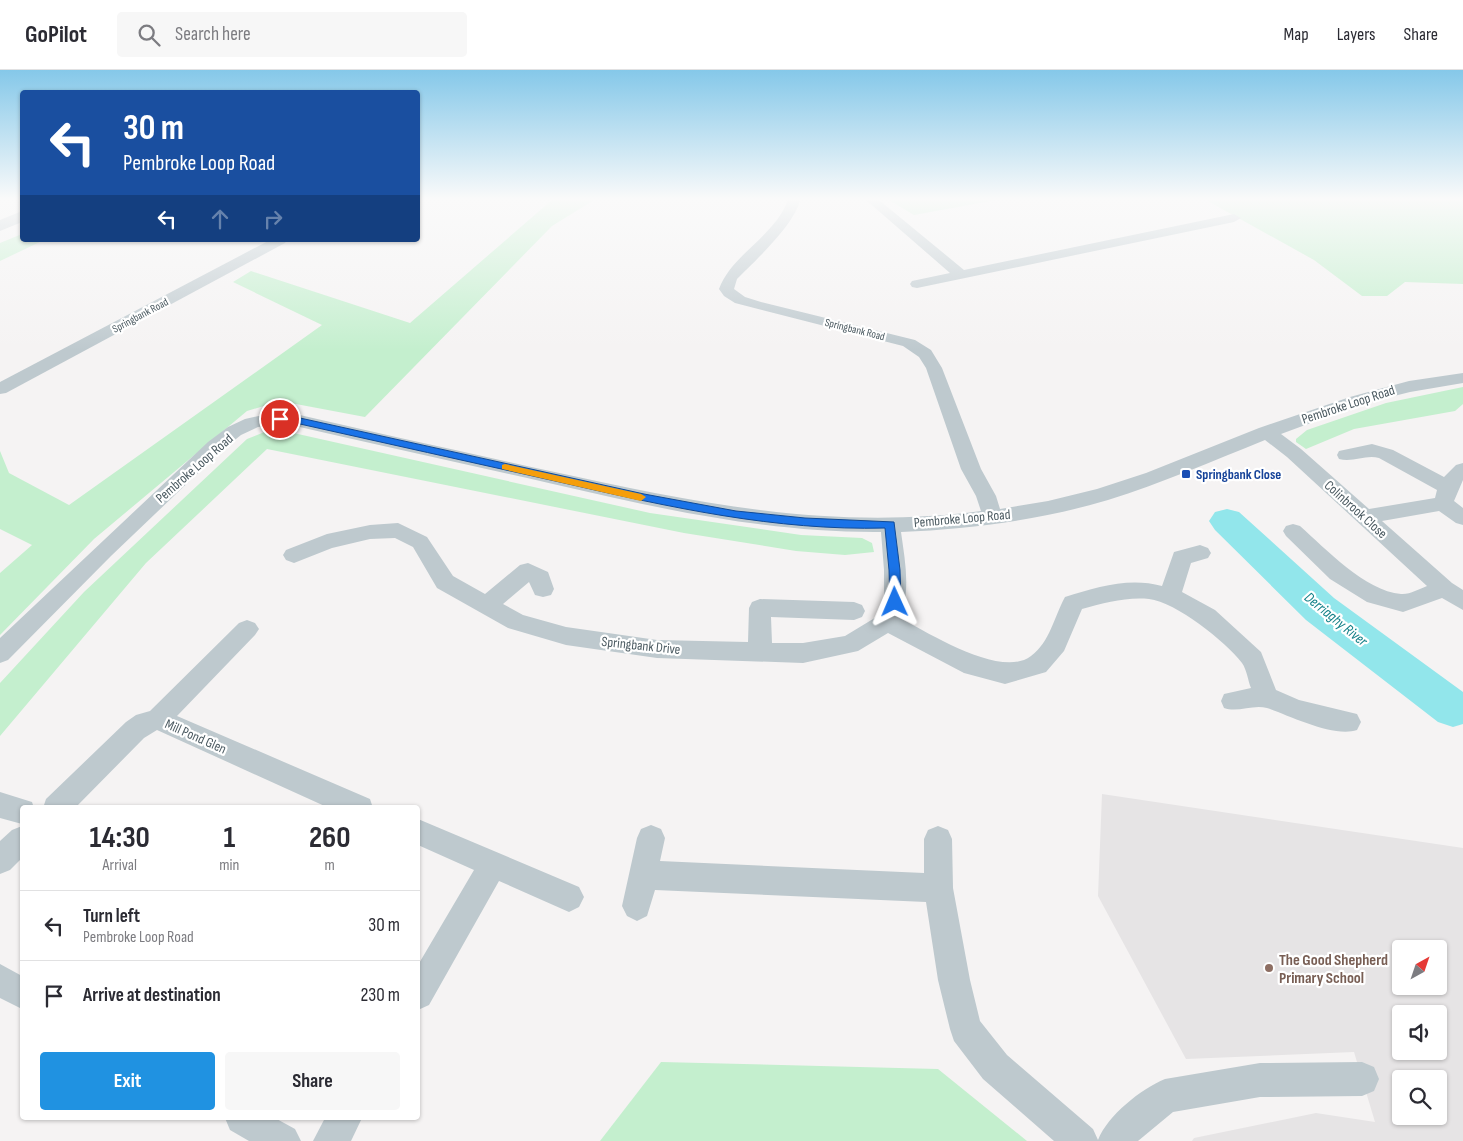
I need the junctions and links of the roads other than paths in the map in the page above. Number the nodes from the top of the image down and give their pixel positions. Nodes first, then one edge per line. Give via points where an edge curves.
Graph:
1 (261, 250) edge
2 (755, 250) edge
3 (931, 250) edge
4 (1078, 250) edge
5 (960, 274) junction
6 (917, 284) dead end
7 (1463, 378) edge
8 (0, 389) edge
9 (1266, 432) junction
10 (1346, 455) dead end
11 (1463, 469) edge
12 (1445, 495) junction
13 (994, 517) junction
14 (1366, 517) junction
15 (1463, 518) edge
16 (890, 524) junction
17 (1293, 531) dead end
18 (1200, 552) dead end
19 (294, 555) dead end
20 (542, 589) dead end
21 (1444, 589) junction
22 (1170, 596) junction
23 (1463, 601) edge
24 (486, 606) junction
25 (854, 611) dead end
26 (887, 622) junction
27 (247, 629) dead end
28 (760, 652) junction
29 (0, 653) edge
30 (1266, 697) junction
31 (1233, 701) dead end
32 (158, 719) junction
33 (1348, 722) dead end
34 (0, 805) edge
35 (59, 805) edge
36 (353, 805) edge
37 (20, 810) edge
38 (420, 833) edge
39 (651, 838) dead end
40 (938, 839) dead end
41 (20, 841) edge
42 (0, 860) edge
43 (493, 865) junction
44 (645, 875) junction
45 (938, 888) junction
46 (569, 897) dead end
47 (637, 906) dead end
48 (0, 980) edge
49 (420, 991) edge
50 (20, 992) edge
51 (1362, 1079) dead end
52 (246, 1120) edge
53 (343, 1120) edge
54 (283, 1141) edge
55 (331, 1141) edge
56 (1081, 1141) edge
57 (1116, 1141) edge

1 - 8 street, Springbank Road
2 - 13 street, Springbank Road via 730,278 726,289 728,293 756,305 909,343 926,354 971,469
3 - 5 street
4 - 5 street
5 - 6 street
7 - 9 street, Pembroke Loop Road via 1382,392
9 - 13 street, Pembroke Loop Road via 1098,496
9 - 14 street, Colinbrook Close
10 - 12 street via 1372,450 1386,454
11 - 12 street via 1453,478
12 - 14 street
12 - 15 street
13 - 16 street, Pembroke Loop Road
14 - 21 street, Colinbrook Close
16 - 26 street via 895,602
16 - 29 street, Pembroke Loop Road via 805,522 736,515 634,496 291,419 270,419 248,424 210,451 108,545
17 - 21 street via 1338,573 1375,596 1403,604
18 - 22 street via 1182,557
19 - 24 street, Springbank Drive via 325,535 398,530 420,542 445,582
20 - 24 street via 540,578 528,570
21 - 23 street, Colinbrook Close
22 - 26 street via 1151,591 1121,590 1073,603 1056,644 1038,665 1005,674 972,666
22 - 30 street via 1207,616 1253,660
24 - 28 street, Springbank Drive via 516,622 566,636 657,649
25 - 28 street via 760,608
26 - 28 street, Springbank Drive via 850,644 803,653
27 - 32 street
30 - 31 street
30 - 33 street via 1296,710
32 - 35 street, Mill Pond Glen via 135,730
32 - 36 street, Mill Pond Glen
34 - 37 street
38 - 43 street
39 - 44 street
40 - 45 street
41 - 42 street
43 - 46 street
43 - 49 street
44 - 45 street
44 - 47 street
45 - 56 street via 966,1029 995,1067
48 - 50 street
51 - 57 street via 1260,1080 1165,1096 1127,1127
52 - 54 street
53 - 55 street

